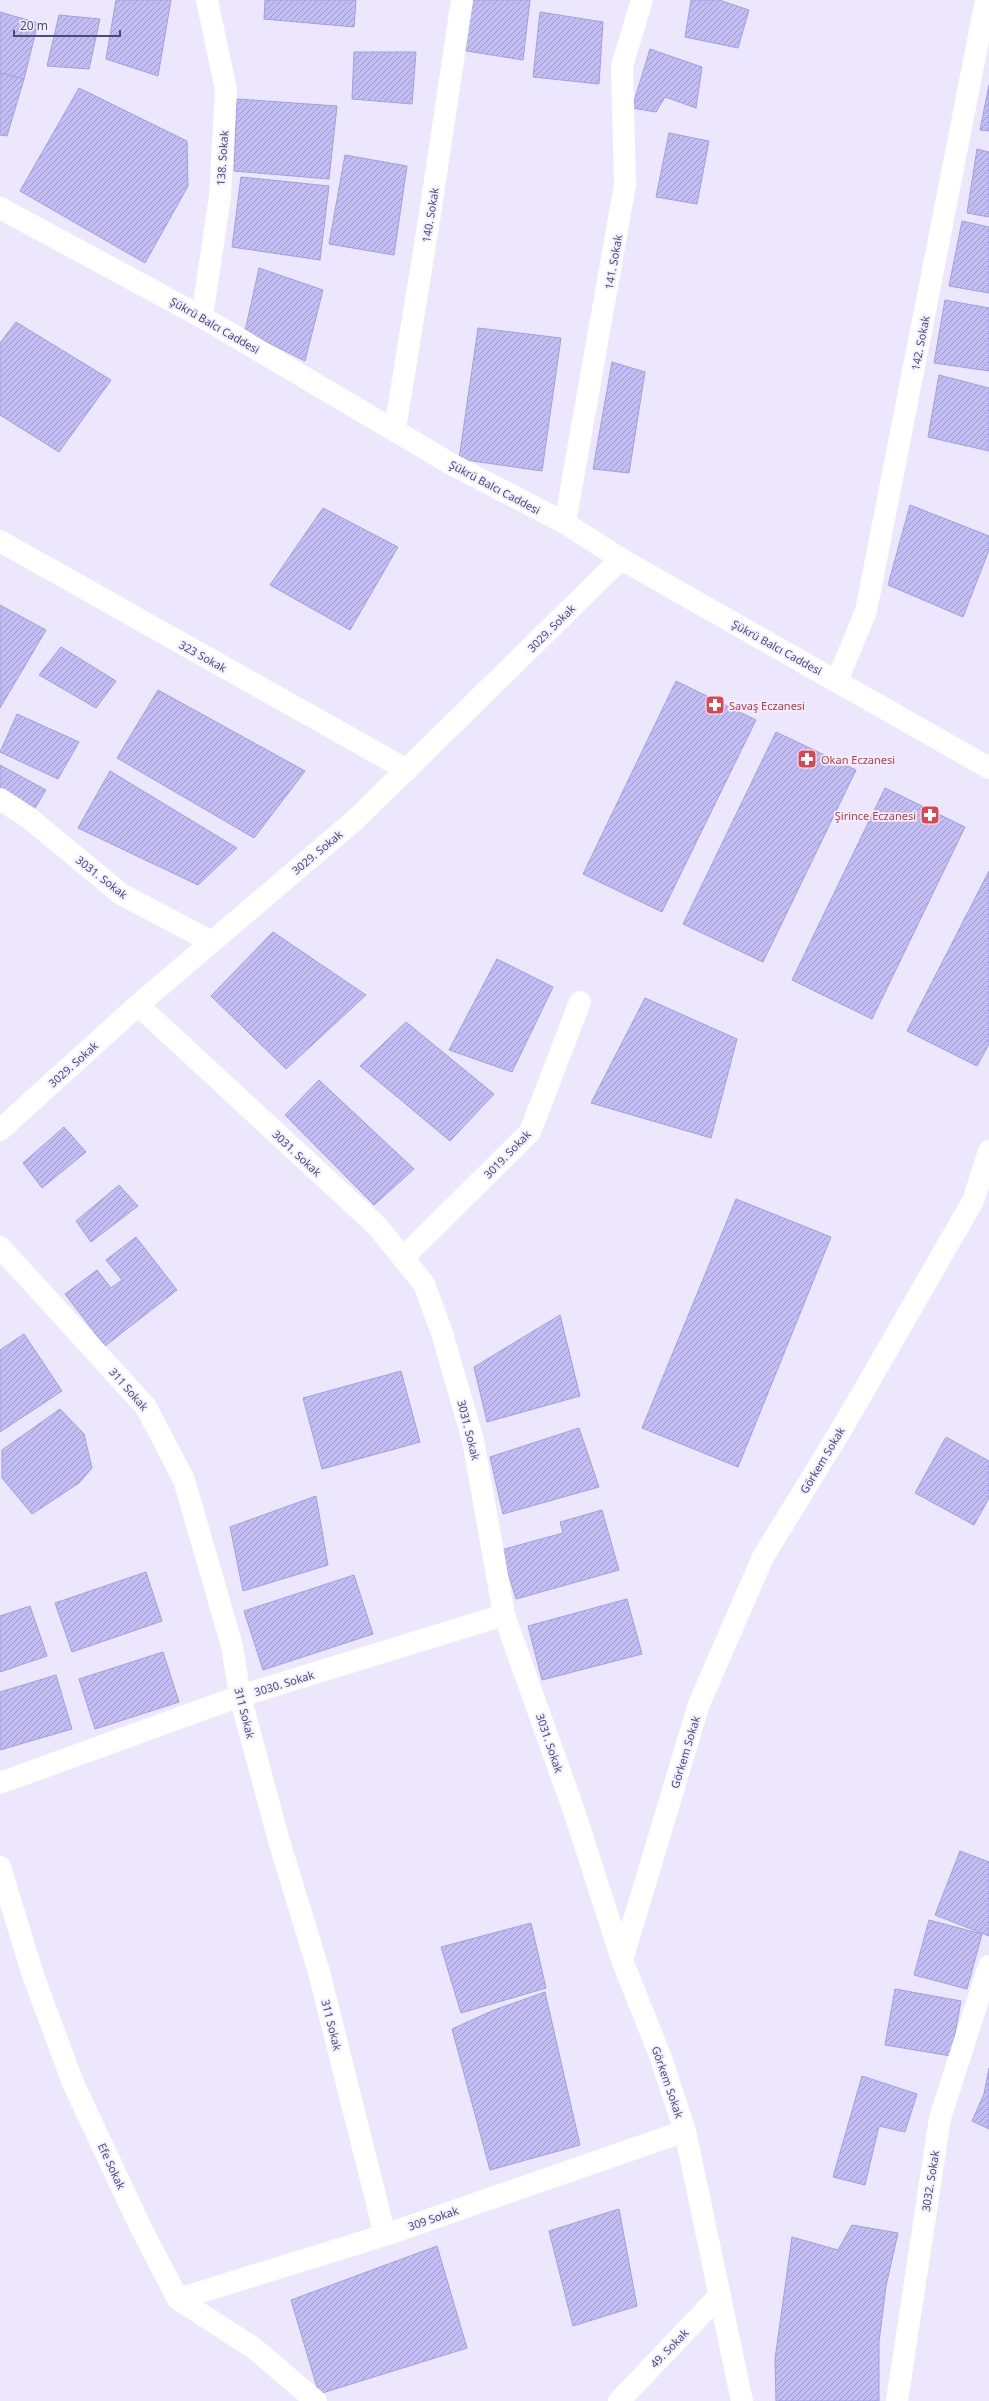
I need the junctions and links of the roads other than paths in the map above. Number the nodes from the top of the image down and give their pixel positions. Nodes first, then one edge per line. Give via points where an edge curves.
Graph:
1 (207, 0) edge
2 (462, 0) edge
3 (642, 0) edge
4 (986, 0) edge
5 (0, 208) edge
6 (202, 316) junction
7 (394, 429) junction
8 (565, 523) junction
9 (0, 541) edge
10 (621, 559) junction
11 (837, 681) junction
12 (989, 768) edge
13 (407, 770) junction
14 (0, 799) edge
15 (212, 942) junction
16 (580, 1002) dead end
17 (138, 1005) junction
18 (0, 1130) edge
19 (989, 1151) edge
20 (0, 1247) edge
21 (403, 1258) junction
22 (504, 1615) junction
23 (240, 1696) junction
24 (0, 1783) edge
25 (0, 1867) edge
26 (622, 1960) junction
27 (989, 1966) edge
28 (684, 2131) junction
29 (385, 2234) junction
30 (720, 2295) junction
31 (178, 2299) junction
32 (316, 2401) edge
33 (619, 2401) edge
34 (742, 2401) edge
35 (896, 2401) edge

1 - 6 street, 138. Sokak via 226,90 220,196
2 - 7 street, 140. Sokak via 429,222
3 - 8 street, 141. Sokak via 622,66 625,185
4 - 11 street, 142. Sokak via 866,611
5 - 6 street, Şükrü Balcı Caddesi
6 - 7 street, Şükrü Balcı Caddesi
7 - 8 street, Şükrü Balcı Caddesi via 453,465
8 - 10 street, Şükrü Balcı Caddesi
9 - 13 street, 323 Sokak
10 - 11 street, Şükrü Balcı Caddesi
10 - 13 street, 3029. Sokak
11 - 12 street, Şükrü Balcı Caddesi
13 - 15 street, 3029. Sokak via 355,820
14 - 15 street, 3031. Sokak via 29,818 121,894
15 - 17 street, 3029. Sokak
16 - 21 street, 3019. Sokak via 530,1132
17 - 18 street, 3029. Sokak
17 - 21 street, 3031. Sokak via 377,1226
19 - 26 street, Görkem Sokak via 973,1201 844,1425 763,1557 699,1704
20 - 23 street, 311 Sokak via 146,1407 184,1480 232,1646
21 - 22 street, 3031. Sokak via 424,1284 442,1333 473,1440
22 - 23 street, 3030. Sokak
22 - 26 street, 3031. Sokak via 574,1811
23 - 24 street, 3030. Sokak
23 - 29 street, 311 Sokak via 279,1842 319,1972
25 - 31 street, Efe Sokak via 33,1975 73,2082 141,2228
26 - 28 street, Görkem Sokak via 661,2058
27 - 35 street, 3032. Sokak via 940,2118
28 - 29 street, 309 Sokak
28 - 30 street, Görkem Sokak
29 - 31 street, 309 Sokak
30 - 33 street, 49. Sokak
30 - 34 street, Görkem Sokak
31 - 32 street, Efe Sokak via 255,2349

